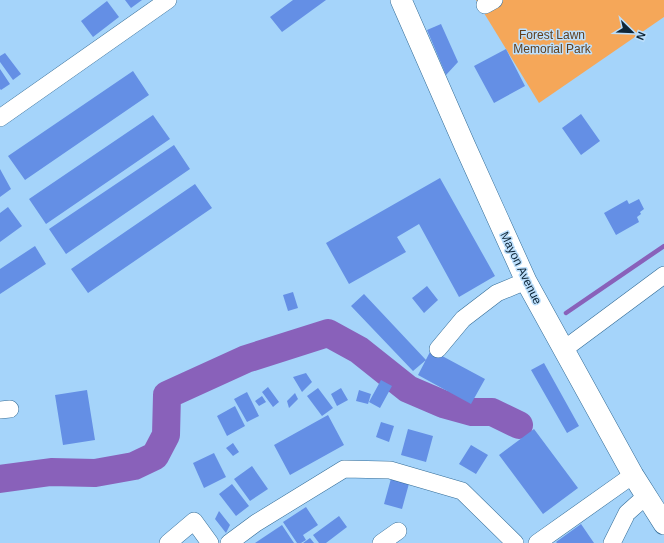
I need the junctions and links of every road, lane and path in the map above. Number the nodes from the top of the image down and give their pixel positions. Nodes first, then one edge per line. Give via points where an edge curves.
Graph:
1 (168, 0) edge
2 (401, 0) edge
3 (0, 118) edge
4 (664, 275) edge
5 (526, 281) junction
6 (438, 349) dead end
7 (563, 350) junction
8 (633, 475) junction
9 (646, 496) junction
10 (664, 524) edge
11 (398, 531) dead end
12 (168, 543) edge
13 (210, 543) edge
14 (229, 543) edge
15 (381, 543) edge
16 (515, 543) edge
17 (537, 543) edge
18 (612, 543) edge

1 - 3 street
2 - 5 main road, Mayon Avenue
4 - 7 street
5 - 6 street via 497,293 462,319
5 - 7 main road, Mayon Avenue
7 - 8 main road, Mayon Avenue
8 - 9 main road, Mayon Avenue
8 - 17 street
9 - 10 main road, Mayon Avenue
9 - 18 street via 627,513
11 - 15 street
12 - 13 street via 194,521
14 - 16 street via 256,523 344,469 390,470 462,491

